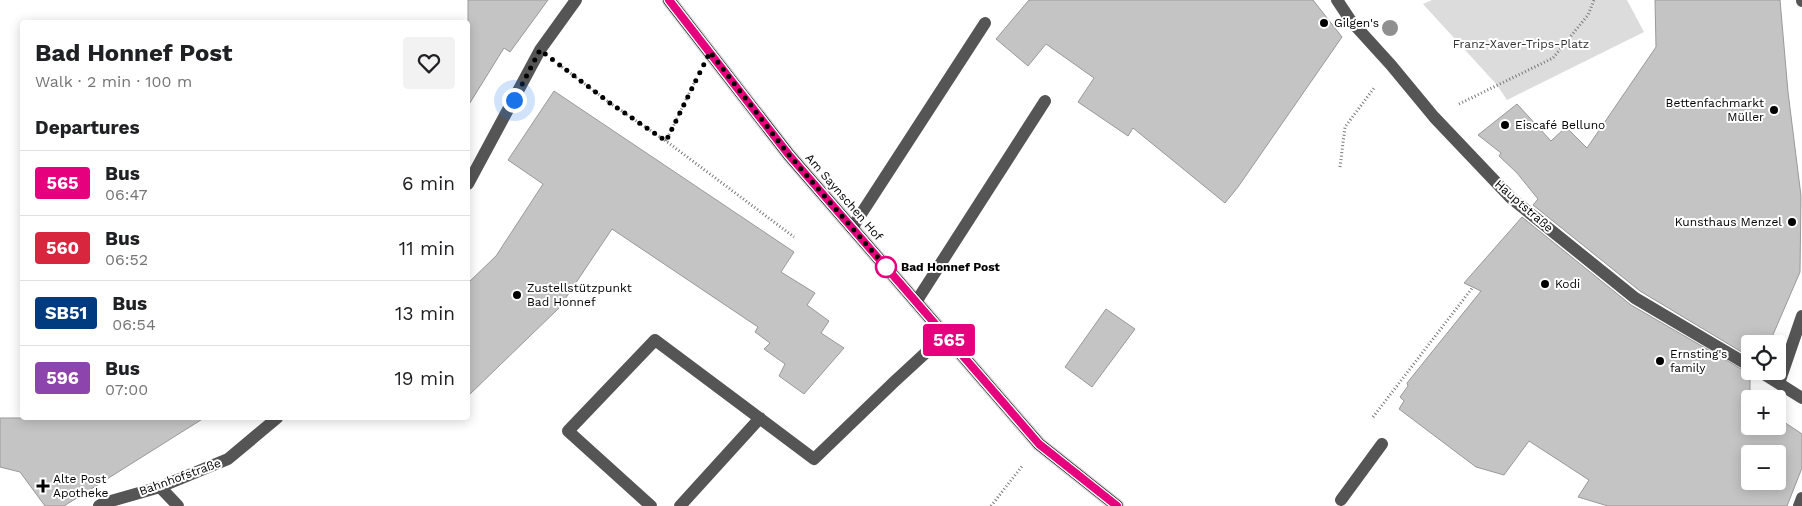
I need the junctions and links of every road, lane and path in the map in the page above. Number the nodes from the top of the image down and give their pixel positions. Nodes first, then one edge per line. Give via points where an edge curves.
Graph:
1 (576, 0) edge
2 (670, 0) edge
3 (1337, 0) edge
4 (1594, 0) edge
5 (985, 24) dead end
6 (540, 50) junction
7 (710, 52) junction
8 (1392, 65) junction
9 (1045, 101) dead end
10 (1434, 117) junction
11 (666, 141) junction
12 (1340, 167) dead end
13 (470, 180) edge
14 (852, 228) junction
15 (794, 237) dead end
16 (1473, 287) dead end
17 (916, 302) junction
18 (1802, 316) edge
19 (945, 335) junction
20 (1741, 361) edge
21 (1774, 380) edge
22 (1779, 383) junction
23 (1802, 398) edge
24 (760, 418) junction
25 (275, 420) edge
26 (1039, 444) junction
27 (1382, 444) joint
28 (160, 487) junction
29 (1802, 498) edge
30 (1342, 500) dead end
31 (99, 506) edge
32 (178, 506) edge
33 (651, 506) edge
34 (680, 506) edge
35 (991, 506) edge
36 (1117, 506) edge
37 (1799, 506) edge

1 - 6 street
2 - 7 main road, Am Saynschen Hof
3 - 8 street, Hauptstraße
4 - 10 path via 1588,15 1553,58
5 - 14 street
6 - 11 path
6 - 13 street
7 - 11 path
7 - 14 main road, Am Saynschen Hof via 789,155
8 - 10 street, Hauptstraße
8 - 12 path via 1344,127
9 - 17 street
10 - 20 street, Hauptstraße via 1511,198 1635,298
11 - 15 path
14 - 17 main road, Am Saynschen Hof
16 - 27 path via 1372,416
17 - 19 main road, Am Saynschen Hof
18 - 22 street
19 - 24 street via 814,459
19 - 26 main road, Am Saynschen Hof
21 - 22 street
22 - 23 street
24 - 33 street via 655,340 568,431
24 - 34 street
25 - 28 street, Bahnhofstraße via 228,459
26 - 35 path
26 - 36 main road, Am Saynschen Hof
27 - 30 street
28 - 31 street, Bahnhofstraße
28 - 32 street
29 - 37 street

